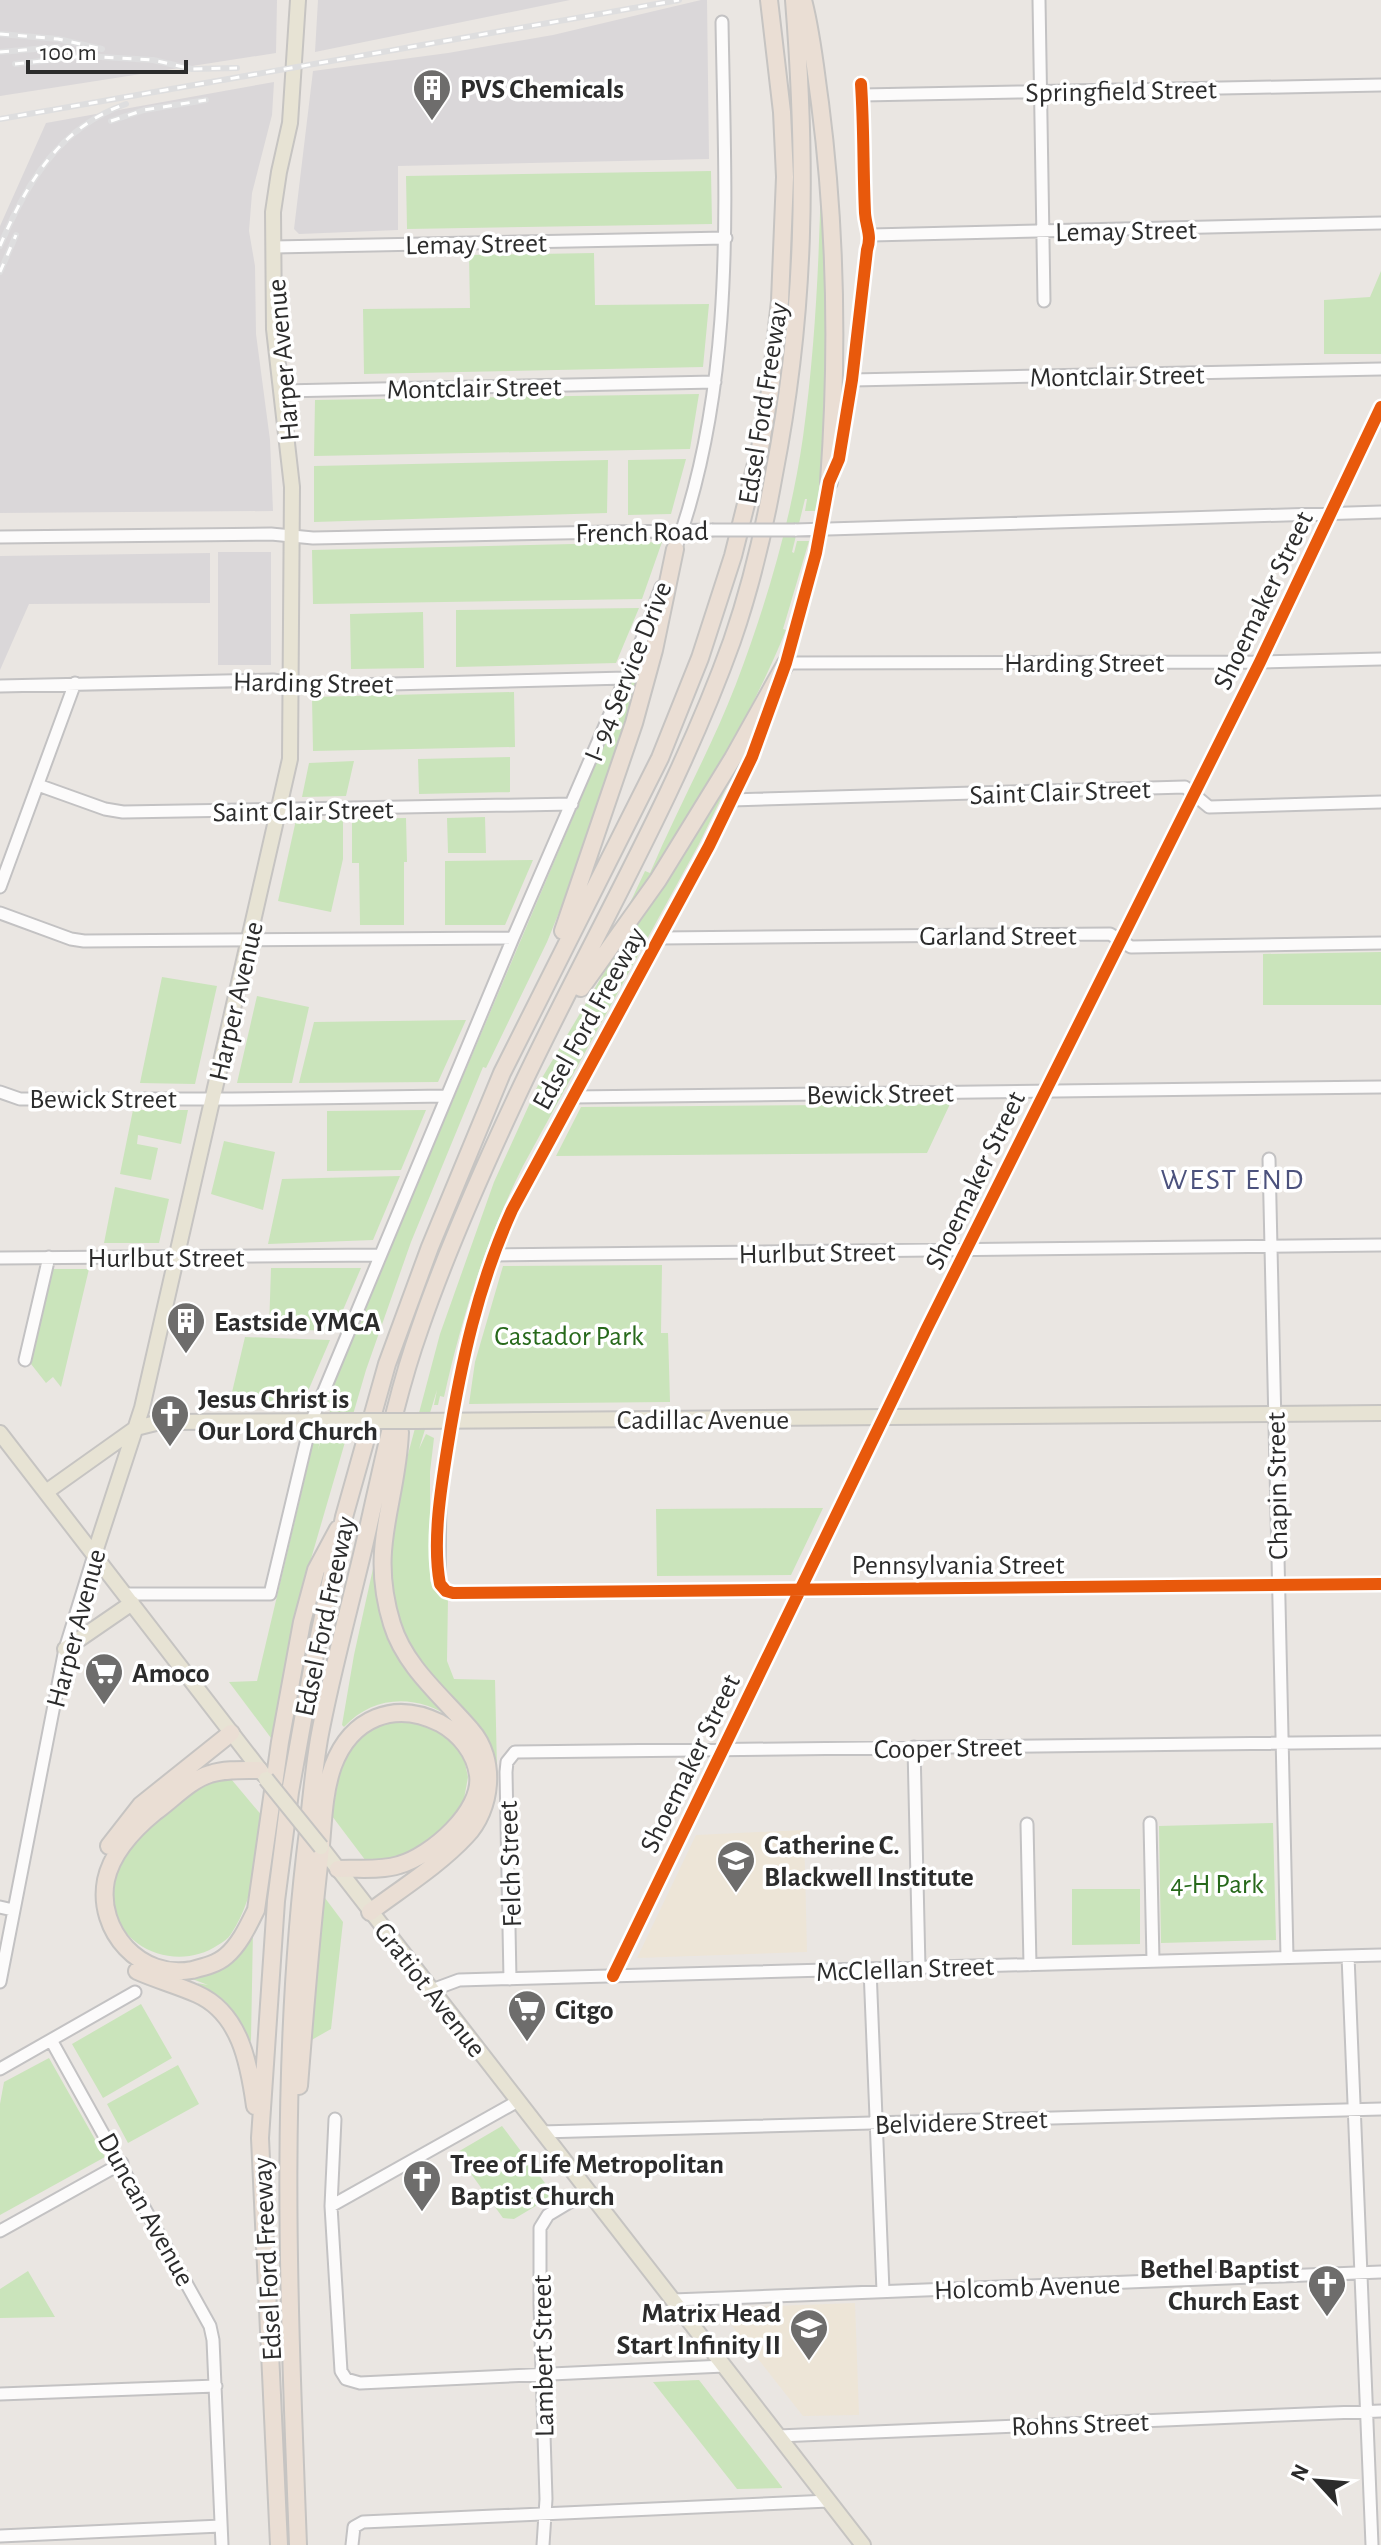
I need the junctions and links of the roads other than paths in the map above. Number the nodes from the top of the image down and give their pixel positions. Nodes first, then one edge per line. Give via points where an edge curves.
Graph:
1 (298, 0) edge
2 (769, 0) edge
3 (794, 0) edge
4 (803, 0) edge
5 (1039, 0) edge
6 (722, 22) dead end
7 (1381, 85) edge
8 (861, 90) joint
9 (1041, 92) junction
10 (1381, 223) edge
11 (1043, 232) junction
12 (871, 235) junction
13 (726, 238) junction
14 (274, 247) junction
15 (1044, 301) dead end
16 (1381, 369) edge
17 (852, 380) junction
18 (715, 382) junction
19 (282, 391) junction
20 (1381, 407) edge
21 (829, 482) junction
22 (1381, 512) edge
23 (1330, 513) junction
24 (681, 530) junction
25 (820, 530) junction
26 (292, 536) junction
27 (0, 537) edge
28 (675, 549) junction
29 (1381, 659) edge
30 (1260, 662) junction
31 (786, 663) junction
32 (626, 678) junction
33 (75, 683) junction
34 (291, 684) junction
35 (0, 686) edge
36 (38, 785) junction
37 (1194, 795) junction
38 (731, 800) junction
39 (1381, 802) edge
40 (572, 804) junction
41 (279, 811) junction
42 (0, 887) edge
43 (0, 913) edge
44 (513, 938) junction
45 (659, 938) junction
46 (249, 941) junction
47 (1121, 941) junction
48 (1381, 943) edge
49 (543, 988) junction
50 (550, 1032) junction
51 (1381, 1087) edge
52 (1046, 1089) junction
53 (0, 1092) edge
54 (447, 1096) junction
55 (572, 1097) junction
56 (213, 1099) junction
57 (1269, 1159) dead end
58 (1381, 1245) edge
59 (1271, 1246) junction
60 (966, 1250) junction
61 (380, 1255) junction
62 (493, 1255) junction
63 (49, 1257) junction
64 (177, 1257) junction
65 (0, 1258) edge
66 (25, 1360) dead end
67 (401, 1388) junction
68 (1381, 1413) edge
69 (1274, 1414) junction
70 (884, 1417) junction
71 (452, 1421) junction
72 (311, 1422) junction
73 (136, 1428) junction
74 (0, 1433) edge
75 (46, 1492) junction
76 (344, 1517) junction
77 (94, 1555) junction
78 (1381, 1584) edge
79 (1278, 1585) junction
80 (442, 1587) joint
81 (800, 1589) junction
82 (128, 1599) junction
83 (65, 1649) junction
84 (231, 1733) junction
85 (1381, 1742) edge
86 (1282, 1743) junction
87 (914, 1747) junction
88 (722, 1750) junction
89 (515, 1752) joint
90 (263, 1774) junction
91 (1150, 1823) dead end
92 (1027, 1824) dead end
93 (335, 1865) junction
94 (0, 1907) edge
95 (13, 1910) junction
96 (370, 1912) junction
97 (1381, 1955) edge
98 (1348, 1956) junction
99 (1287, 1957) junction
100 (1153, 1961) junction
101 (1030, 1965) junction
102 (919, 1968) junction
103 (870, 1969) junction
104 (613, 1976) junction
105 (510, 1979) junction
106 (0, 1982) edge
107 (432, 1990) junction
108 (135, 1992) dead end
109 (51, 2040) junction
110 (0, 2069) edge
111 (518, 2101) junction
112 (1381, 2109) edge
113 (1354, 2110) junction
114 (335, 2119) dead end
115 (876, 2123) junction
116 (541, 2132) junction
117 (260, 2138) junction
118 (122, 2163) junction
119 (588, 2191) junction
120 (289, 2195) junction
121 (331, 2206) junction
122 (0, 2231) edge
123 (1381, 2272) edge
124 (1361, 2273) junction
125 (883, 2291) junction
126 (673, 2300) junction
127 (724, 2366) junction
128 (542, 2374) junction
129 (216, 2386) junction
130 (0, 2394) edge
131 (1366, 2411) junction
132 (1381, 2411) edge
133 (778, 2436) junction
134 (829, 2501) junction
135 (545, 2514) junction
136 (221, 2526) junction
137 (0, 2536) edge
138 (222, 2545) edge
139 (279, 2545) edge
140 (298, 2545) edge
141 (352, 2545) edge
142 (543, 2545) edge
143 (863, 2545) edge
144 (1372, 2545) edge

1 - 14 main road, Harper Avenue via 290,123 275,195
2 - 49 highway, Edsel Ford Freeway via 782,112 784,222 775,352 760,448 733,556 666,744
3 - 50 highway, Edsel Ford Freeway via 803,165 800,284 787,404 759,554 704,714
4 - 21 highway via 826,151 834,297 836,385
5 - 9 street
6 - 13 street, I- 94 Service Drive
7 - 9 street, Springfield Street
8 - 9 street, Springfield Street
8 - 12 street, Edsel Ford Freeway via 865,217
9 - 11 street
10 - 11 street, Lemay Street
11 - 12 street, Lemay Street
11 - 15 street
12 - 17 street, Edsel Ford Freeway
13 - 14 street, Lemay Street
13 - 18 street, I- 94 Service Drive
14 - 19 main road, Harper Avenue via 274,329
16 - 17 street, Montclair Street
17 - 21 street, Edsel Ford Freeway via 839,459
18 - 19 street, Montclair Street
18 - 24 street, I- 94 Service Drive
19 - 26 main road, Harper Avenue
20 - 23 street, Shoemaker Street
21 - 25 street, Edsel Ford Freeway
22 - 23 street, French Road
23 - 25 street, French Road
23 - 30 street, Shoemaker Street
24 - 25 street, French Road, bridge
24 - 26 street, French Road
24 - 28 street, I- 94 Service Drive
25 - 31 street, Edsel Ford Freeway
26 - 27 street, French Road
26 - 34 main road, Harper Avenue
28 - 32 street, I- 94 Service Drive
28 - 49 highway via 634,723
29 - 30 street, Harding Street
30 - 31 street, Harding Street
30 - 37 street, Shoemaker Street
31 - 38 street, Edsel Ford Freeway
31 - 50 highway via 658,880
32 - 34 street, Harding Street
32 - 40 street, I- 94 Service Drive
33 - 34 street, Harding Street
33 - 35 street, Harding Street
33 - 36 street
34 - 41 main road, Harper Avenue via 290,759
36 - 41 street, Saint Clair Street via 123,812
36 - 42 street
37 - 38 street, Saint Clair Street via 1185,787
37 - 39 street, Saint Clair Street via 1209,807
37 - 47 street, Shoemaker Street
38 - 45 street, Edsel Ford Freeway
40 - 41 street, Saint Clair Street
40 - 44 street, I- 94 Service Drive
41 - 46 main road, Harper Avenue
43 - 46 street via 84,941
44 - 46 street
44 - 54 street, Edsel Ford Freeway
45 - 47 street, Garland Street via 1110,934
45 - 55 street, Edsel Ford Freeway
46 - 56 main road, Harper Avenue
47 - 48 street, Garland Street via 1131,947
47 - 52 street, Shoemaker Street
49 - 76 highway, Edsel Ford Freeway via 430,1247 387,1364
50 - 67 highway, Edsel Ford Freeway via 460,1227
51 - 52 street, Bewick Street
52 - 55 street, Bewick Street
52 - 60 street, Shoemaker Street
53 - 56 street, Bewick Street via 20,1099
54 - 56 street, Bewick Street
54 - 61 street, Edsel Ford Freeway
55 - 62 street, Edsel Ford Freeway
56 - 64 main road, Harper Avenue
57 - 59 street, Chapin Street
58 - 59 street, Hurlbut Street
59 - 60 street, Hurlbut Street
59 - 69 street, Chapin Street
60 - 62 street, Hurlbut Street
60 - 70 street, Shoemaker Street
61 - 64 street, Hurlbut Street
61 - 72 street, Edsel Ford Freeway
62 - 71 street, Edsel Ford Freeway via 469,1332
63 - 64 street, Hurlbut Street
63 - 65 street, Hurlbut Street
63 - 66 street
64 - 73 main road, Harper Avenue
67 - 96 highway via 399,1446 382,1538 383,1592 398,1641 421,1676 477,1738 488,1780 482,1810 466,1837
67 - 120 highway, Edsel Ford Freeway via 319,1738 298,1907
68 - 69 main road, Cadillac Avenue
69 - 70 main road, Cadillac Avenue
69 - 79 street, Chapin Street
70 - 71 main road, Cadillac Avenue
70 - 81 street, Shoemaker Street
71 - 72 main road, Cadillac Avenue, bridge
71 - 80 street, Edsel Ford Freeway via 439,1507
72 - 73 main road, Cadillac Avenue via 160,1422
72 - 82 street, Edsel Ford Freeway via 270,1594
73 - 75 main road, Cadillac Avenue
73 - 77 main road, Harper Avenue
74 - 75 main road, Gratiot Avenue
75 - 77 main road, Gratiot Avenue
76 - 90 highway via 316,1570 302,1622 256,1910 246,1931 214,1964 185,1971 158,1968 135,1956 112,1930 104,1895 122,1844 203,1776
76 - 117 highway, Edsel Ford Freeway via 290,1792 269,1979
77 - 82 main road, Gratiot Avenue
77 - 83 street, Harper Avenue
78 - 79 street, Pennsylvania Street
79 - 81 street, Pennsylvania Street
79 - 86 street, Chapin Street
80 - 81 street, Pennsylvania Street via 453,1593
81 - 88 street, Shoemaker Street
82 - 83 main road
82 - 84 main road, Gratiot Avenue
83 - 95 street, Harper Avenue
84 - 90 main road, Gratiot Avenue
84 - 117 highway via 141,1805 104,1854 95,1901 104,1936 125,1962 199,1994 235,2029 251,2073
85 - 86 street, Cooper Street
86 - 87 street, Cooper Street
86 - 99 street, Chapin Street
87 - 88 street, Cooper Street
87 - 102 street
88 - 89 street, Cooper Street
88 - 104 street, Shoemaker Street
89 - 105 street, Felch Street via 506,1772
90 - 93 main road, Gratiot Avenue, bridge
91 - 100 street
92 - 101 street
93 - 96 main road, Gratiot Avenue
93 - 120 highway via 404,1863 459,1823 479,1785 471,1752 461,1739 419,1715 384,1713 349,1740 333,1766 316,1888
94 - 95 street
95 - 106 street, Harper Avenue
96 - 107 main road, Gratiot Avenue
97 - 98 street, McClellan Street
98 - 99 street, McClellan Street
98 - 113 street
99 - 100 street, McClellan Street
100 - 101 street, McClellan Street
101 - 102 street, McClellan Street
102 - 103 street, McClellan Street
103 - 104 street, McClellan Street
103 - 115 street
104 - 105 street, McClellan Street
105 - 107 street, McClellan Street via 459,1980
107 - 111 main road, Gratiot Avenue
108 - 109 street
109 - 110 street
109 - 118 street, Duncan Avenue
111 - 116 main road, Gratiot Avenue
111 - 121 street
112 - 113 street, Belvidere Street
113 - 115 street, Belvidere Street
113 - 124 street
114 - 121 street
115 - 116 street, Belvidere Street
115 - 125 street
116 - 119 main road, Gratiot Avenue
117 - 139 highway, Edsel Ford Freeway
118 - 122 street
118 - 129 street, Duncan Avenue via 206,2316
119 - 126 main road, Gratiot Avenue
119 - 128 street, Lambert Street via 548,2215 540,2228
120 - 140 highway, Edsel Ford Freeway
121 - 128 street via 342,2376 360,2383
123 - 124 street, Holcomb Avenue
124 - 125 street, Holcomb Avenue
124 - 131 street
125 - 126 street, Holcomb Avenue
126 - 127 main road, Gratiot Avenue
127 - 128 street
127 - 133 main road, Gratiot Avenue
128 - 135 street, Lambert Street
129 - 130 street
129 - 136 street, Duncan Avenue
131 - 132 street, Rohns Street
131 - 133 street, Rohns Street
131 - 144 street
133 - 134 main road, Gratiot Avenue
134 - 135 street
134 - 143 main road, Gratiot Avenue
135 - 141 street via 363,2522 352,2532
135 - 142 street, Lambert Street
136 - 137 street
136 - 138 street, Duncan Avenue

